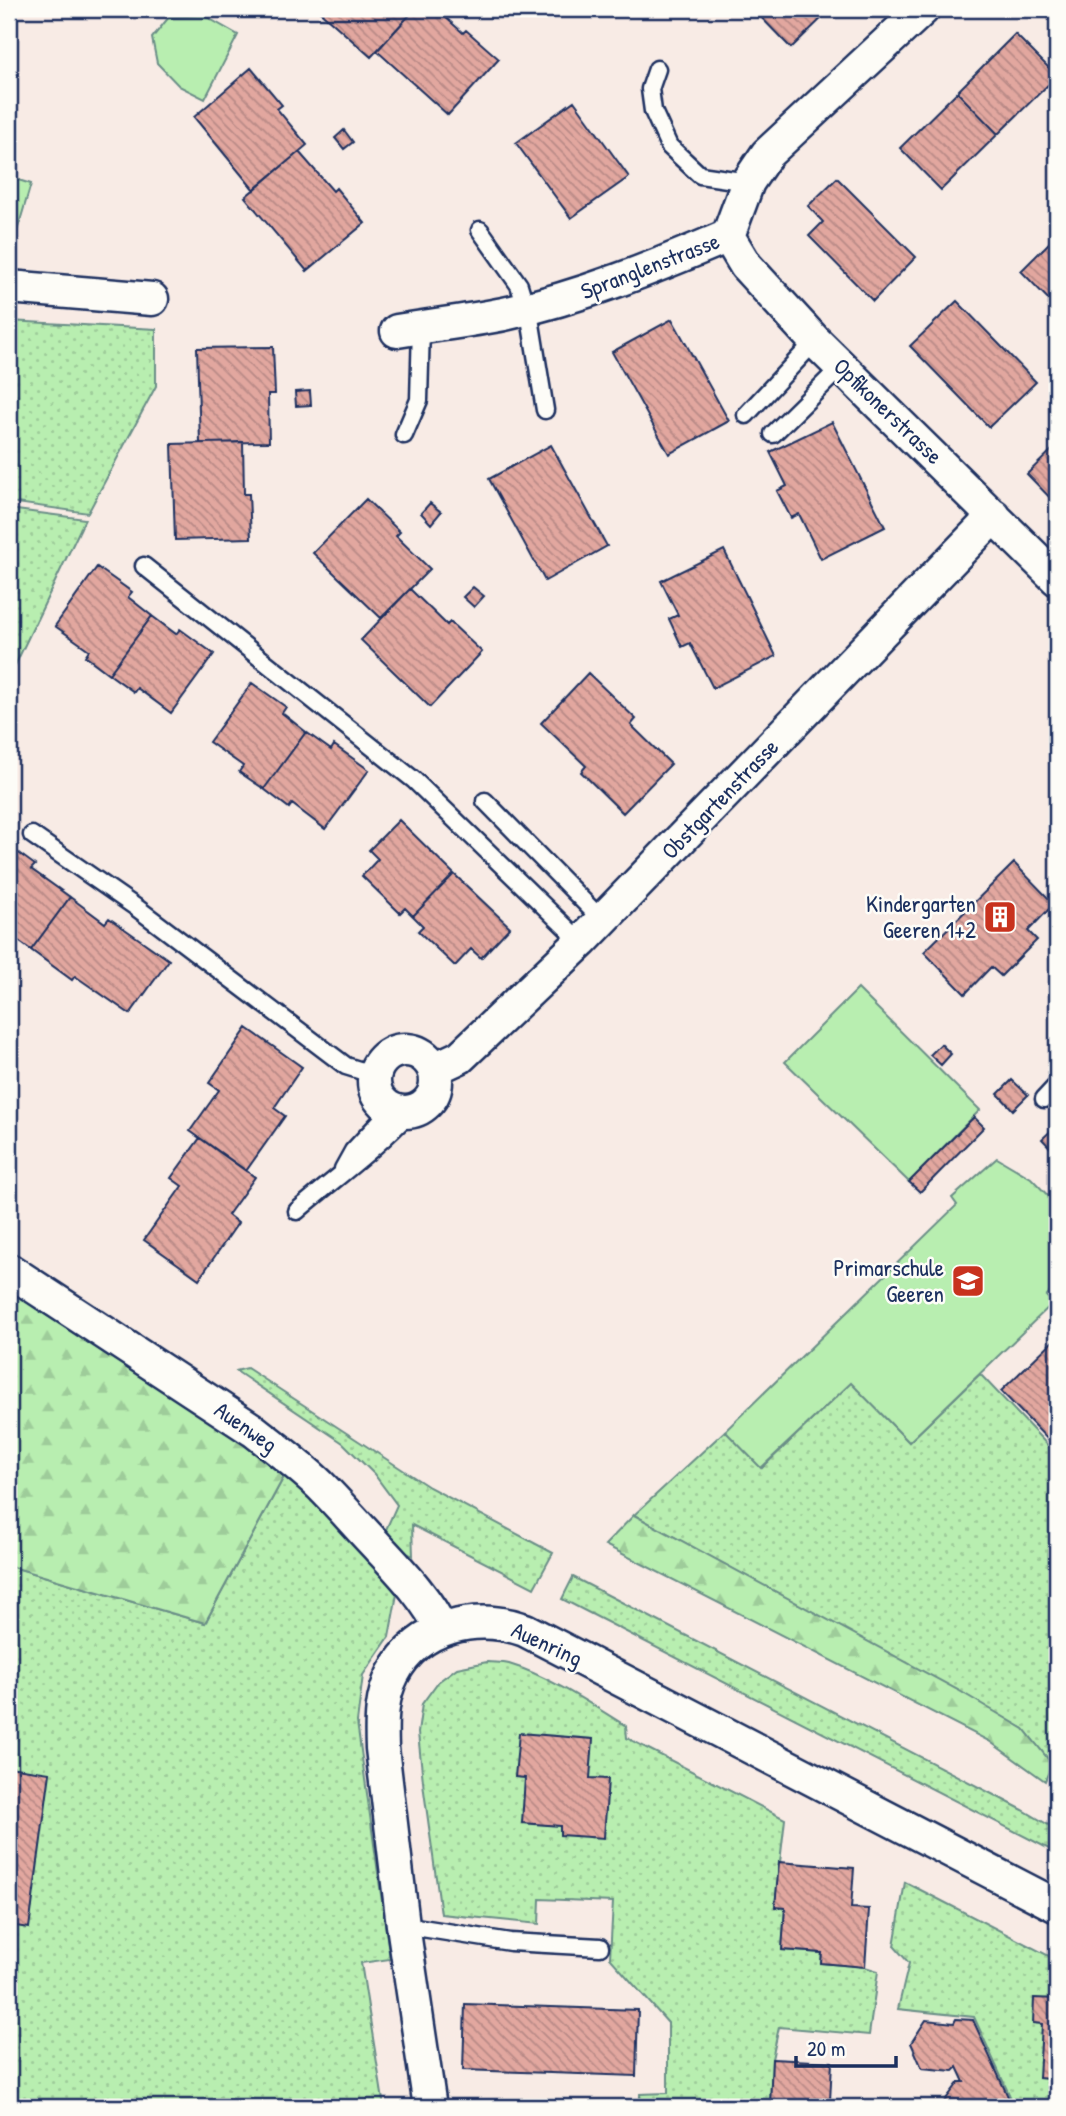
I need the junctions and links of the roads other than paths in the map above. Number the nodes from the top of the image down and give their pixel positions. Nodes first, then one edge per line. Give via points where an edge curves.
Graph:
1 (923, 9) edge
2 (657, 69) dead end
3 (748, 182) junction
4 (480, 230) dead end
5 (728, 236) junction
6 (9, 287) edge
7 (152, 299) dead end
8 (527, 308) junction
9 (409, 329) joint
10 (815, 341) junction
11 (842, 366) junction
12 (545, 410) dead end
13 (746, 415) dead end
14 (773, 434) dead end
15 (404, 435) dead end
16 (994, 516) junction
17 (144, 566) dead end
18 (1057, 579) edge
19 (485, 801) dead end
20 (32, 835) dead end
21 (592, 931) junction
22 (434, 1069) junction
23 (375, 1075) junction
24 (1057, 1085) edge
25 (1044, 1099) dead end
26 (401, 1111) junction
27 (297, 1211) dead end
28 (9, 1270) edge
29 (442, 1630) junction
30 (1057, 1906) edge
31 (403, 1926) junction
32 (600, 1947) dead end
33 (430, 2107) edge

1 - 3 street, Spranglenstrasse via 767,155
2 - 3 lane via 650,89 653,111 669,146 700,175
3 - 5 street, Spranglenstrasse
4 - 8 lane via 519,285
5 - 8 street, Spranglenstrasse via 642,272
5 - 10 street, Opfikonerstrasse via 746,266
6 - 7 street
8 - 9 street, Spranglenstrasse
8 - 12 lane
9 - 15 lane via 419,400
10 - 11 street, Opfikonerstrasse
10 - 13 lane
11 - 14 lane
11 - 16 street, Opfikonerstrasse
16 - 18 street, Opfikonerstrasse
16 - 21 street, Obstgartenstrasse
17 - 21 lane via 414,780
19 - 21 lane
20 - 23 lane via 346,1066
21 - 22 street, Obstgartenstrasse via 460,1057
22 - 23 street via 421,1055 403,1050 385,1057
22 - 26 street via 437,1084 431,1099 419,1110
23 - 26 street via 378,1097
24 - 25 lane
26 - 27 lane via 364,1158
28 - 29 street, Auenweg via 289,1457 386,1556
29 - 30 street, Auenring via 478,1622 525,1630
29 - 31 street, Auenring via 415,1646 398,1667 385,1697 381,1722
31 - 32 lane via 510,1942
31 - 33 street, Auenring

